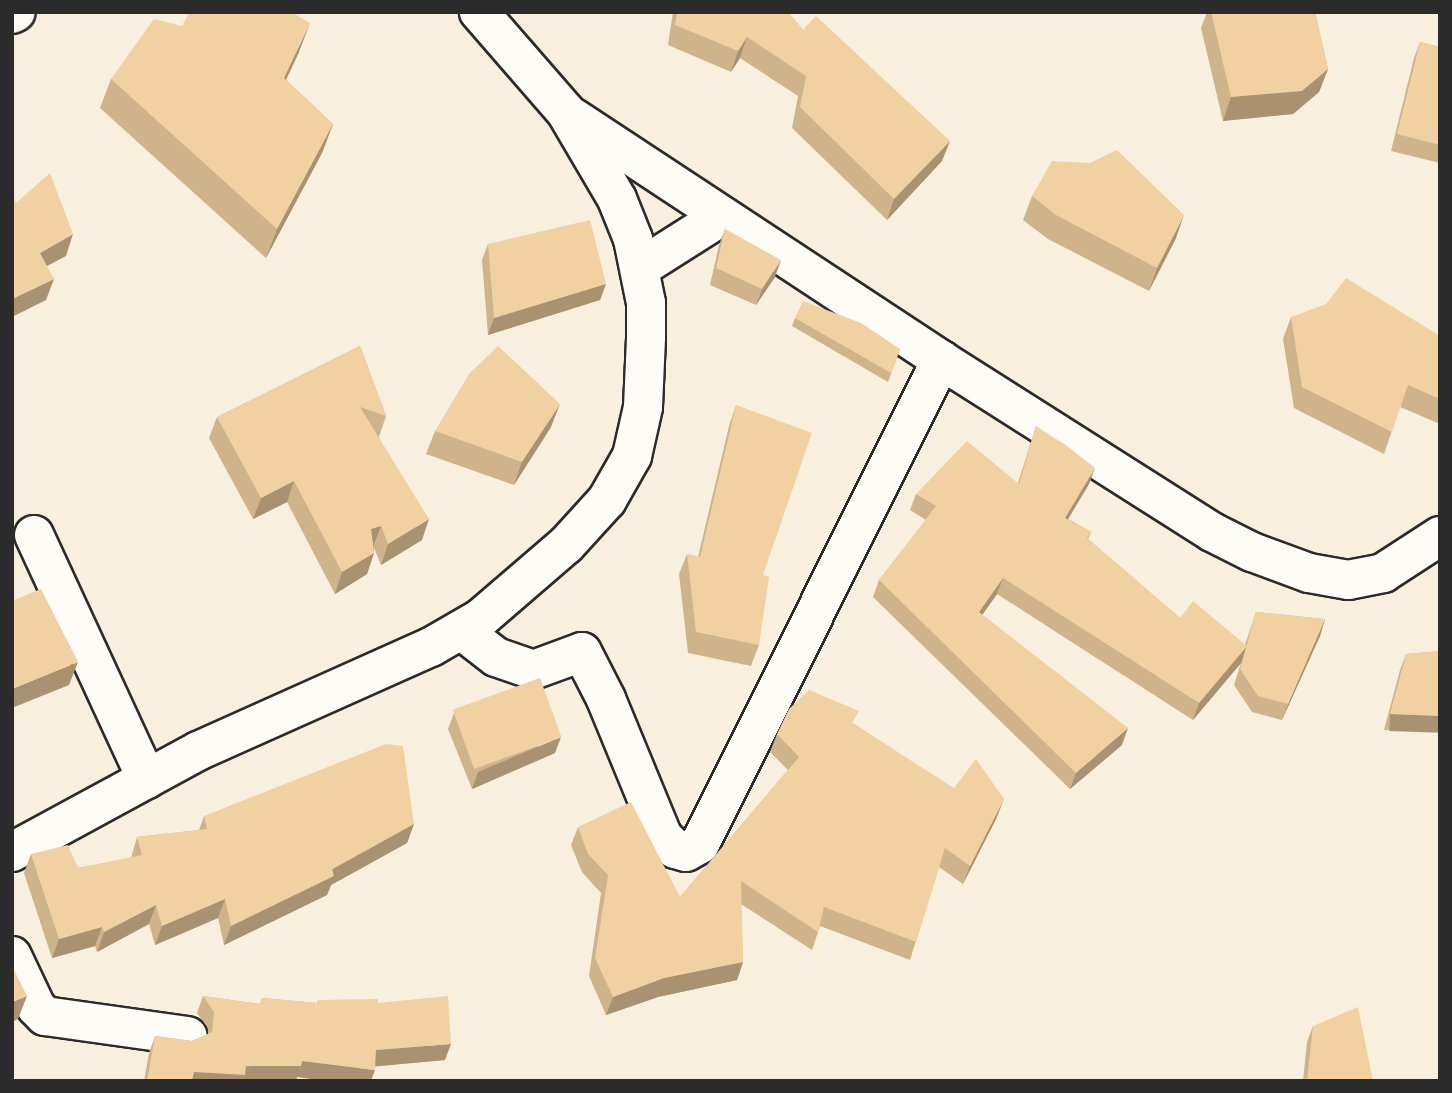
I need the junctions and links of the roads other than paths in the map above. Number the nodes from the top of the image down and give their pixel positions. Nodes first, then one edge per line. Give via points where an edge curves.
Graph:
1 (479, 12) edge
2 (566, 112) junction
3 (722, 216) junction
4 (640, 268) junction
5 (941, 360) junction
6 (34, 535) dead end
7 (1440, 536) edge
8 (461, 630) junction
9 (146, 779) junction
10 (12, 852) edge
11 (12, 956) edge
12 (188, 1036) dead end

1 - 2 street
2 - 3 street
2 - 4 street via 617,199
3 - 4 street
3 - 5 street
4 - 8 street via 646,303 643,407 632,456 607,500 566,545 528,582
5 - 7 street via 1212,532 1309,573 1348,580 1383,573
5 - 8 street via 700,844 686,852 663,837 582,652 533,670 496,657
6 - 9 street
8 - 9 street
9 - 10 street
11 - 12 street via 36,1007 45,1016

